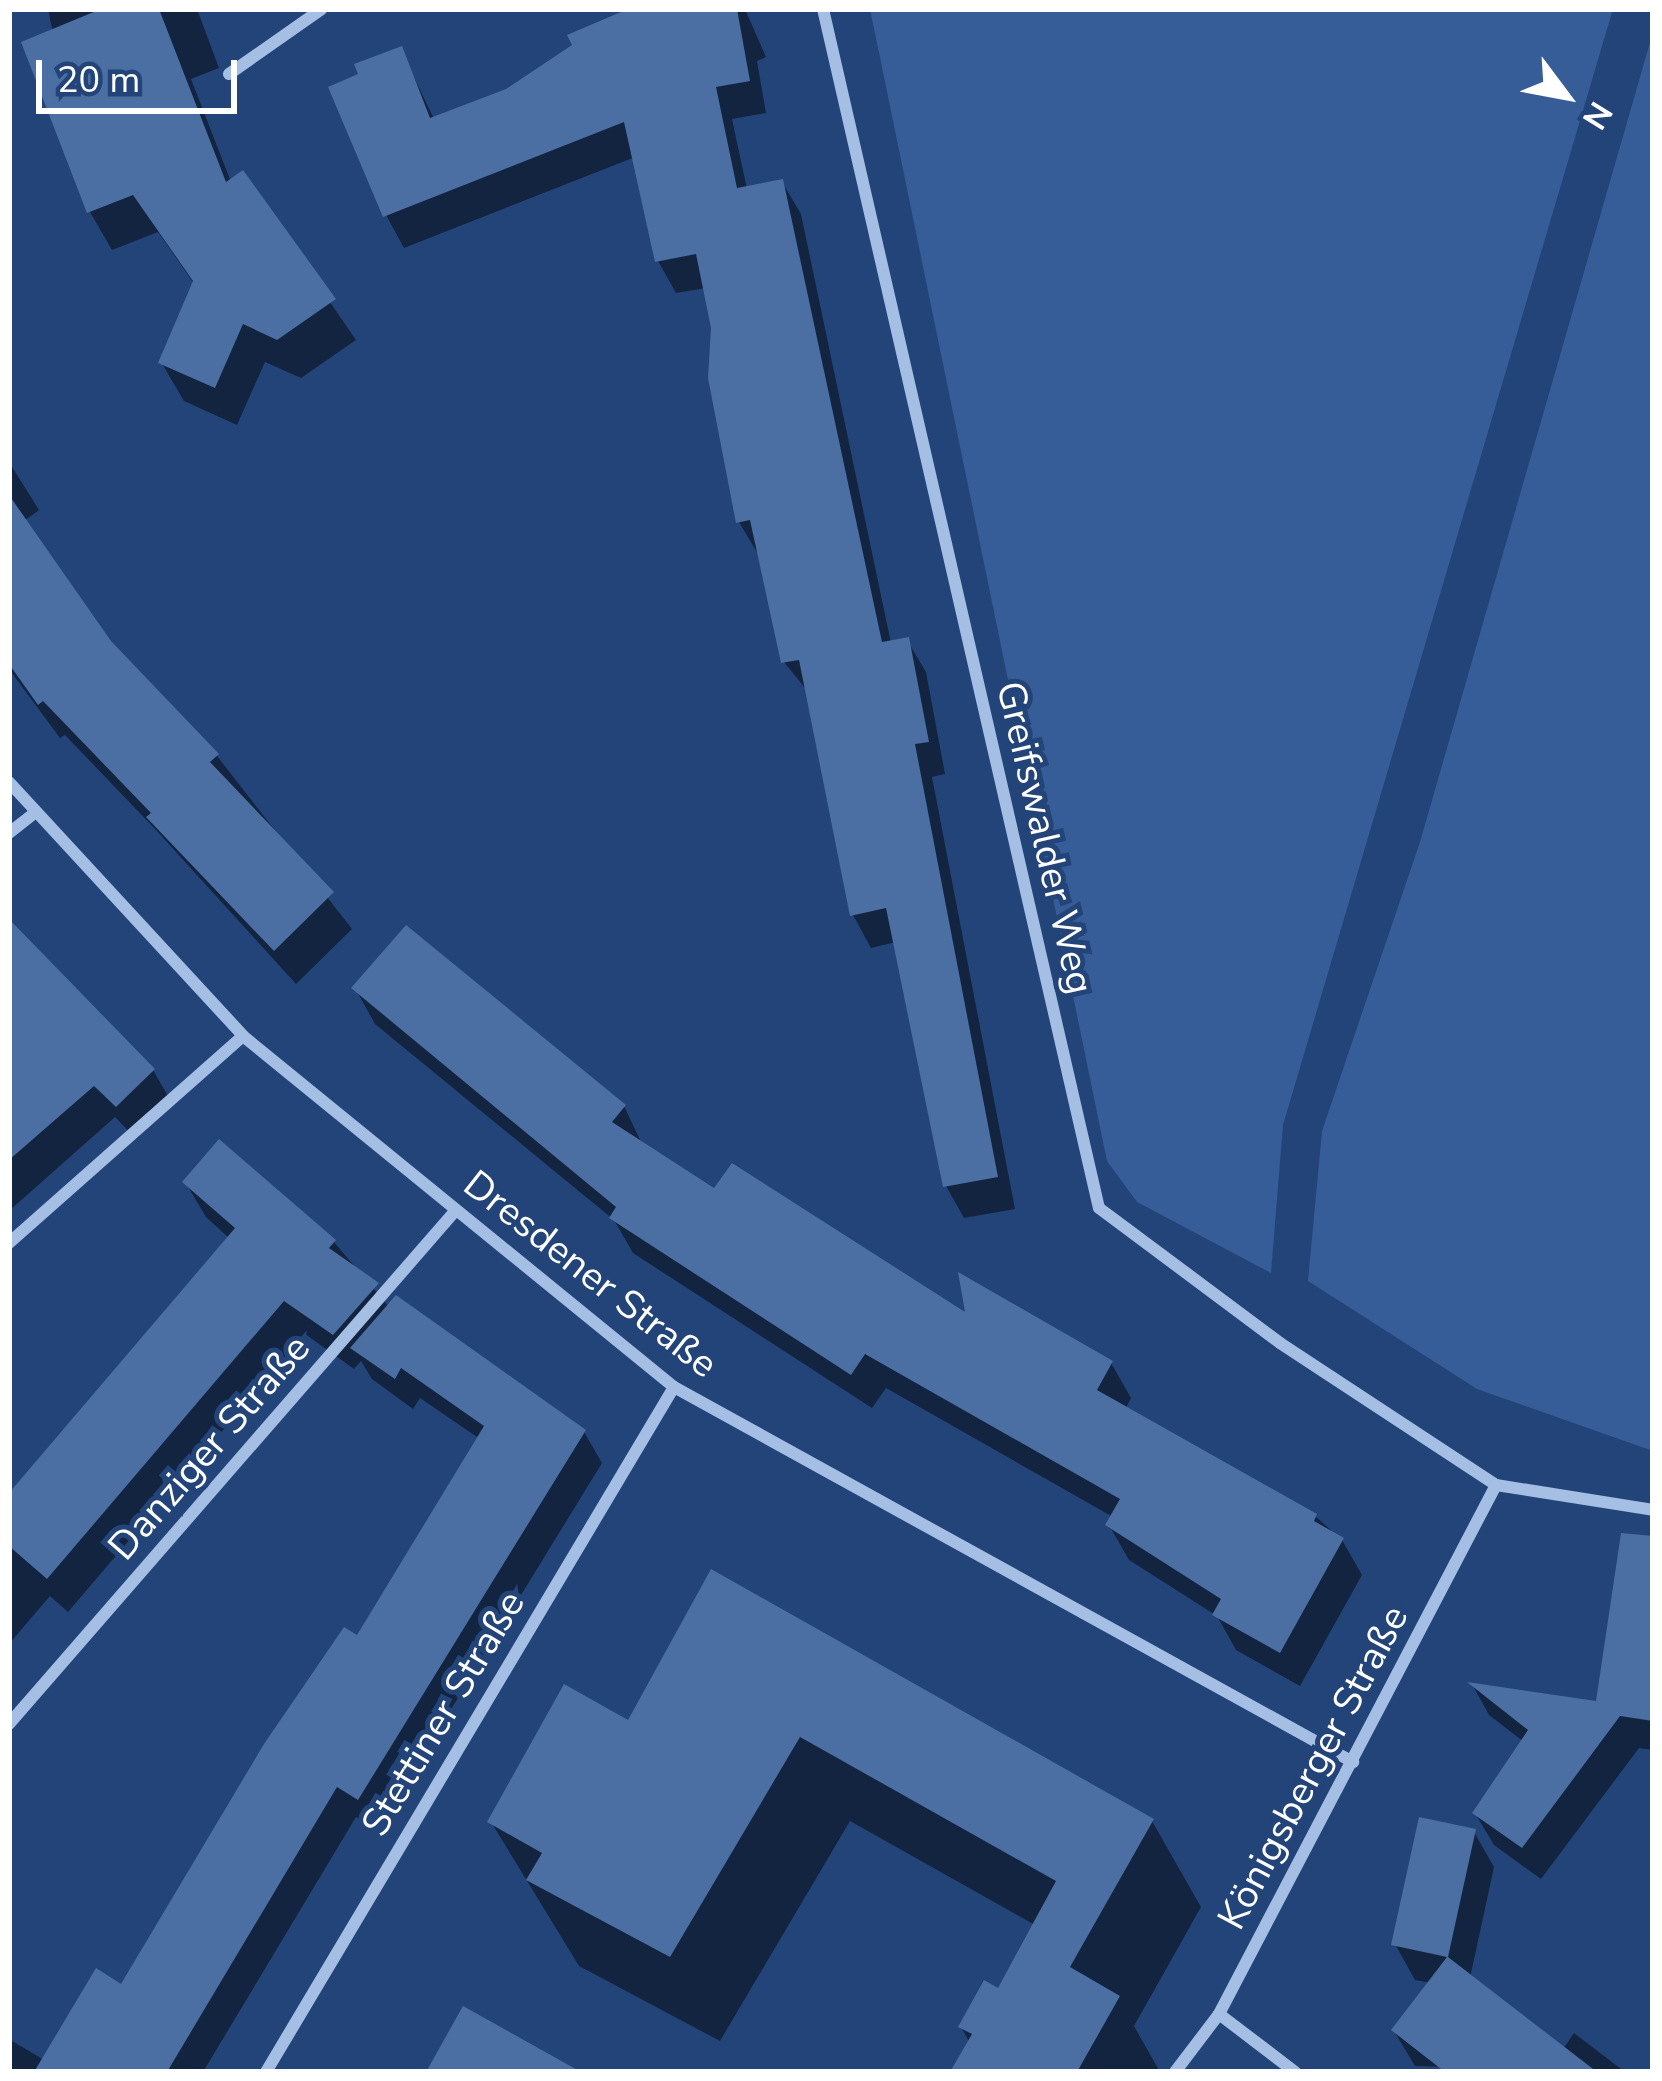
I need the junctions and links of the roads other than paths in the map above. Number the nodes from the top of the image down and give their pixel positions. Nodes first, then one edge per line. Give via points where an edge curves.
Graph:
1 (322, 9) edge
2 (823, 9) edge
3 (229, 74) dead end
4 (9, 782) edge
5 (32, 815) junction
6 (9, 833) edge
7 (243, 1036) junction
8 (457, 1210) junction
9 (9, 1243) edge
10 (674, 1387) junction
11 (1496, 1485) junction
12 (1653, 1510) edge
13 (9, 1724) edge
14 (1353, 1762) junction
15 (1219, 2014) junction
16 (266, 2072) edge
17 (1175, 2072) edge
18 (1295, 2072) edge

1 - 3 street
2 - 11 street, Greifswalder Weg via 1099,1208 1280,1342
4 - 5 street, Dresdener Straße
5 - 6 street
5 - 7 street, Dresdener Straße
7 - 8 street, Dresdener Straße
7 - 9 street
8 - 10 street, Dresdener Straße
8 - 13 street, Danziger Straße
10 - 14 street, Dresdener Straße
10 - 16 street, Stettiner Straße
11 - 12 street
11 - 14 street, Königsberger Straße
14 - 15 street, Königsberger Straße
15 - 17 street, Königsberger Straße
15 - 18 street

